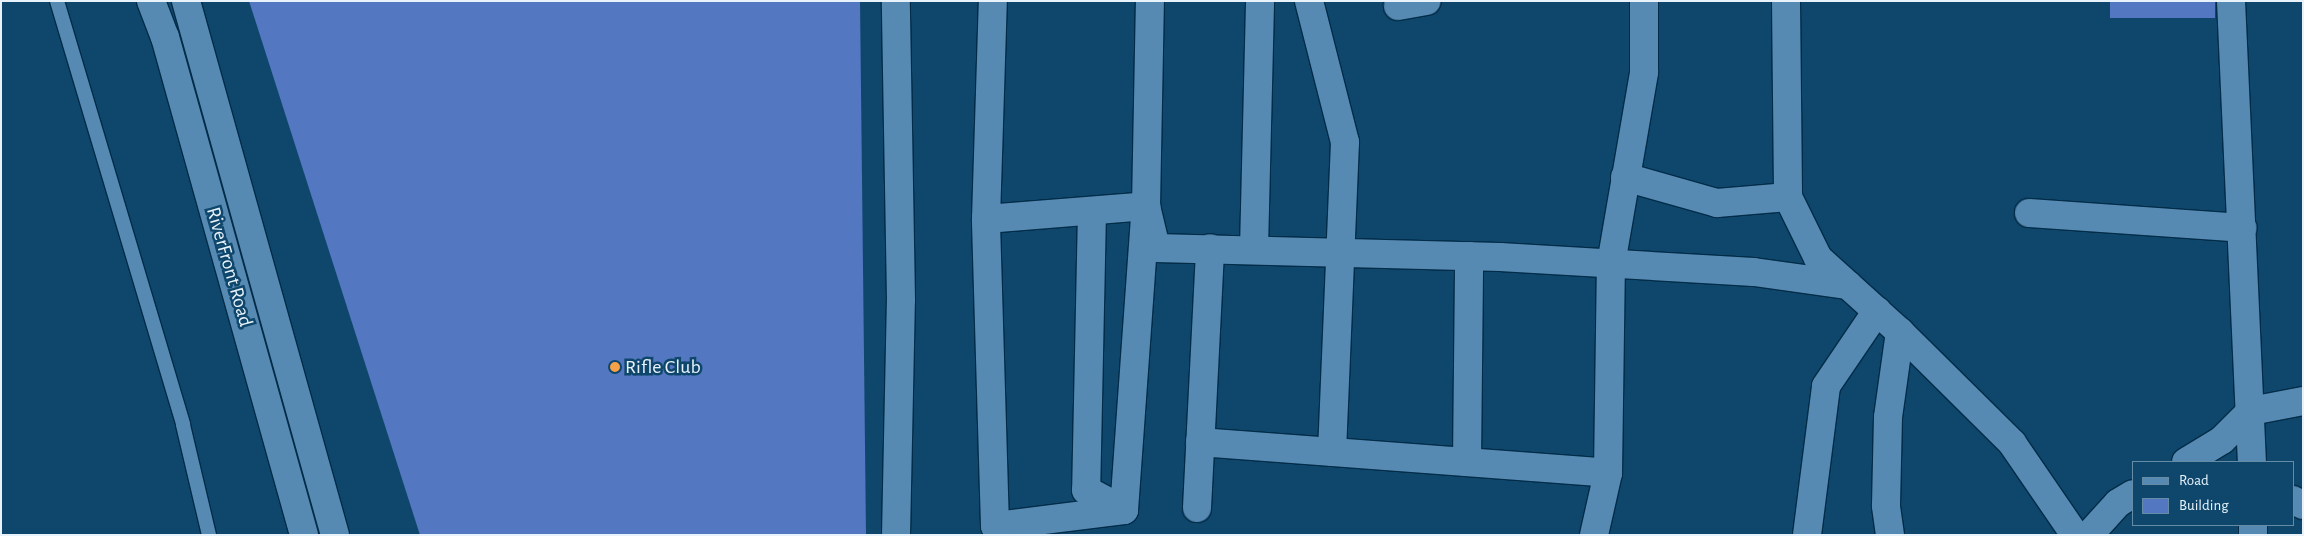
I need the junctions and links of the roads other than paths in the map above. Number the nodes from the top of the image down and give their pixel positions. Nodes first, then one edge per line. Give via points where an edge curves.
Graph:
1 (57, 1) edge
2 (151, 1) edge
3 (186, 1) edge
4 (896, 1) edge
5 (993, 1) edge
6 (1150, 1) edge
7 (1260, 1) edge
8 (1309, 1) edge
9 (1427, 1) edge
10 (1644, 1) edge
11 (1786, 1) edge
12 (2231, 1) edge
13 (1398, 6) dead end
14 (1625, 176) junction
15 (1788, 197) junction
16 (1146, 206) junction
17 (1092, 211) junction
18 (2029, 213) dead end
19 (986, 220) junction
20 (2242, 228) junction
21 (1210, 248) junction
22 (1254, 249) junction
23 (1342, 252) junction
24 (1469, 256) junction
25 (1611, 264) junction
26 (1848, 285) junction
27 (1877, 311) junction
28 (1900, 332) junction
29 (2303, 401) edge
30 (2251, 411) junction
31 (1200, 442) junction
32 (1332, 452) junction
33 (2188, 461) edge
34 (2252, 461) edge
35 (1466, 462) junction
36 (1608, 473) junction
37 (2132, 495) edge
38 (1197, 508) dead end
39 (1124, 510) junction
40 (209, 535) edge
41 (304, 535) edge
42 (335, 535) edge
43 (896, 535) edge
44 (1594, 535) edge
45 (1807, 535) edge
46 (1890, 535) edge
47 (2075, 535) edge
48 (2089, 535) edge

1 - 40 lane via 183,425
2 - 41 street, RiverFront Road via 168,46
3 - 42 street, RiverFront Road
4 - 43 street via 901,300
5 - 19 street
6 - 16 street
7 - 22 street
8 - 23 street via 1345,142
9 - 13 street
10 - 14 street via 1644,72
11 - 15 street
12 - 20 street
14 - 15 street via 1717,203
14 - 25 street
15 - 26 street via 1818,258
16 - 17 street
16 - 21 street via 1156,248
16 - 39 street
17 - 19 street
17 - 39 street via 1086,490
18 - 20 street
19 - 39 street via 995,526
20 - 30 street
21 - 22 street
21 - 31 street
22 - 23 street
23 - 24 street
23 - 32 street
24 - 25 street
24 - 35 street
25 - 26 street via 1754,272
25 - 36 street
26 - 27 street
27 - 28 street
27 - 45 street via 1826,386
28 - 46 street via 1888,417 1886,505
28 - 47 street via 2012,443
29 - 30 street
30 - 33 street via 2222,440
30 - 34 street
31 - 32 street
31 - 38 street
32 - 35 street
35 - 36 street
36 - 44 street
37 - 48 street via 2118,503

